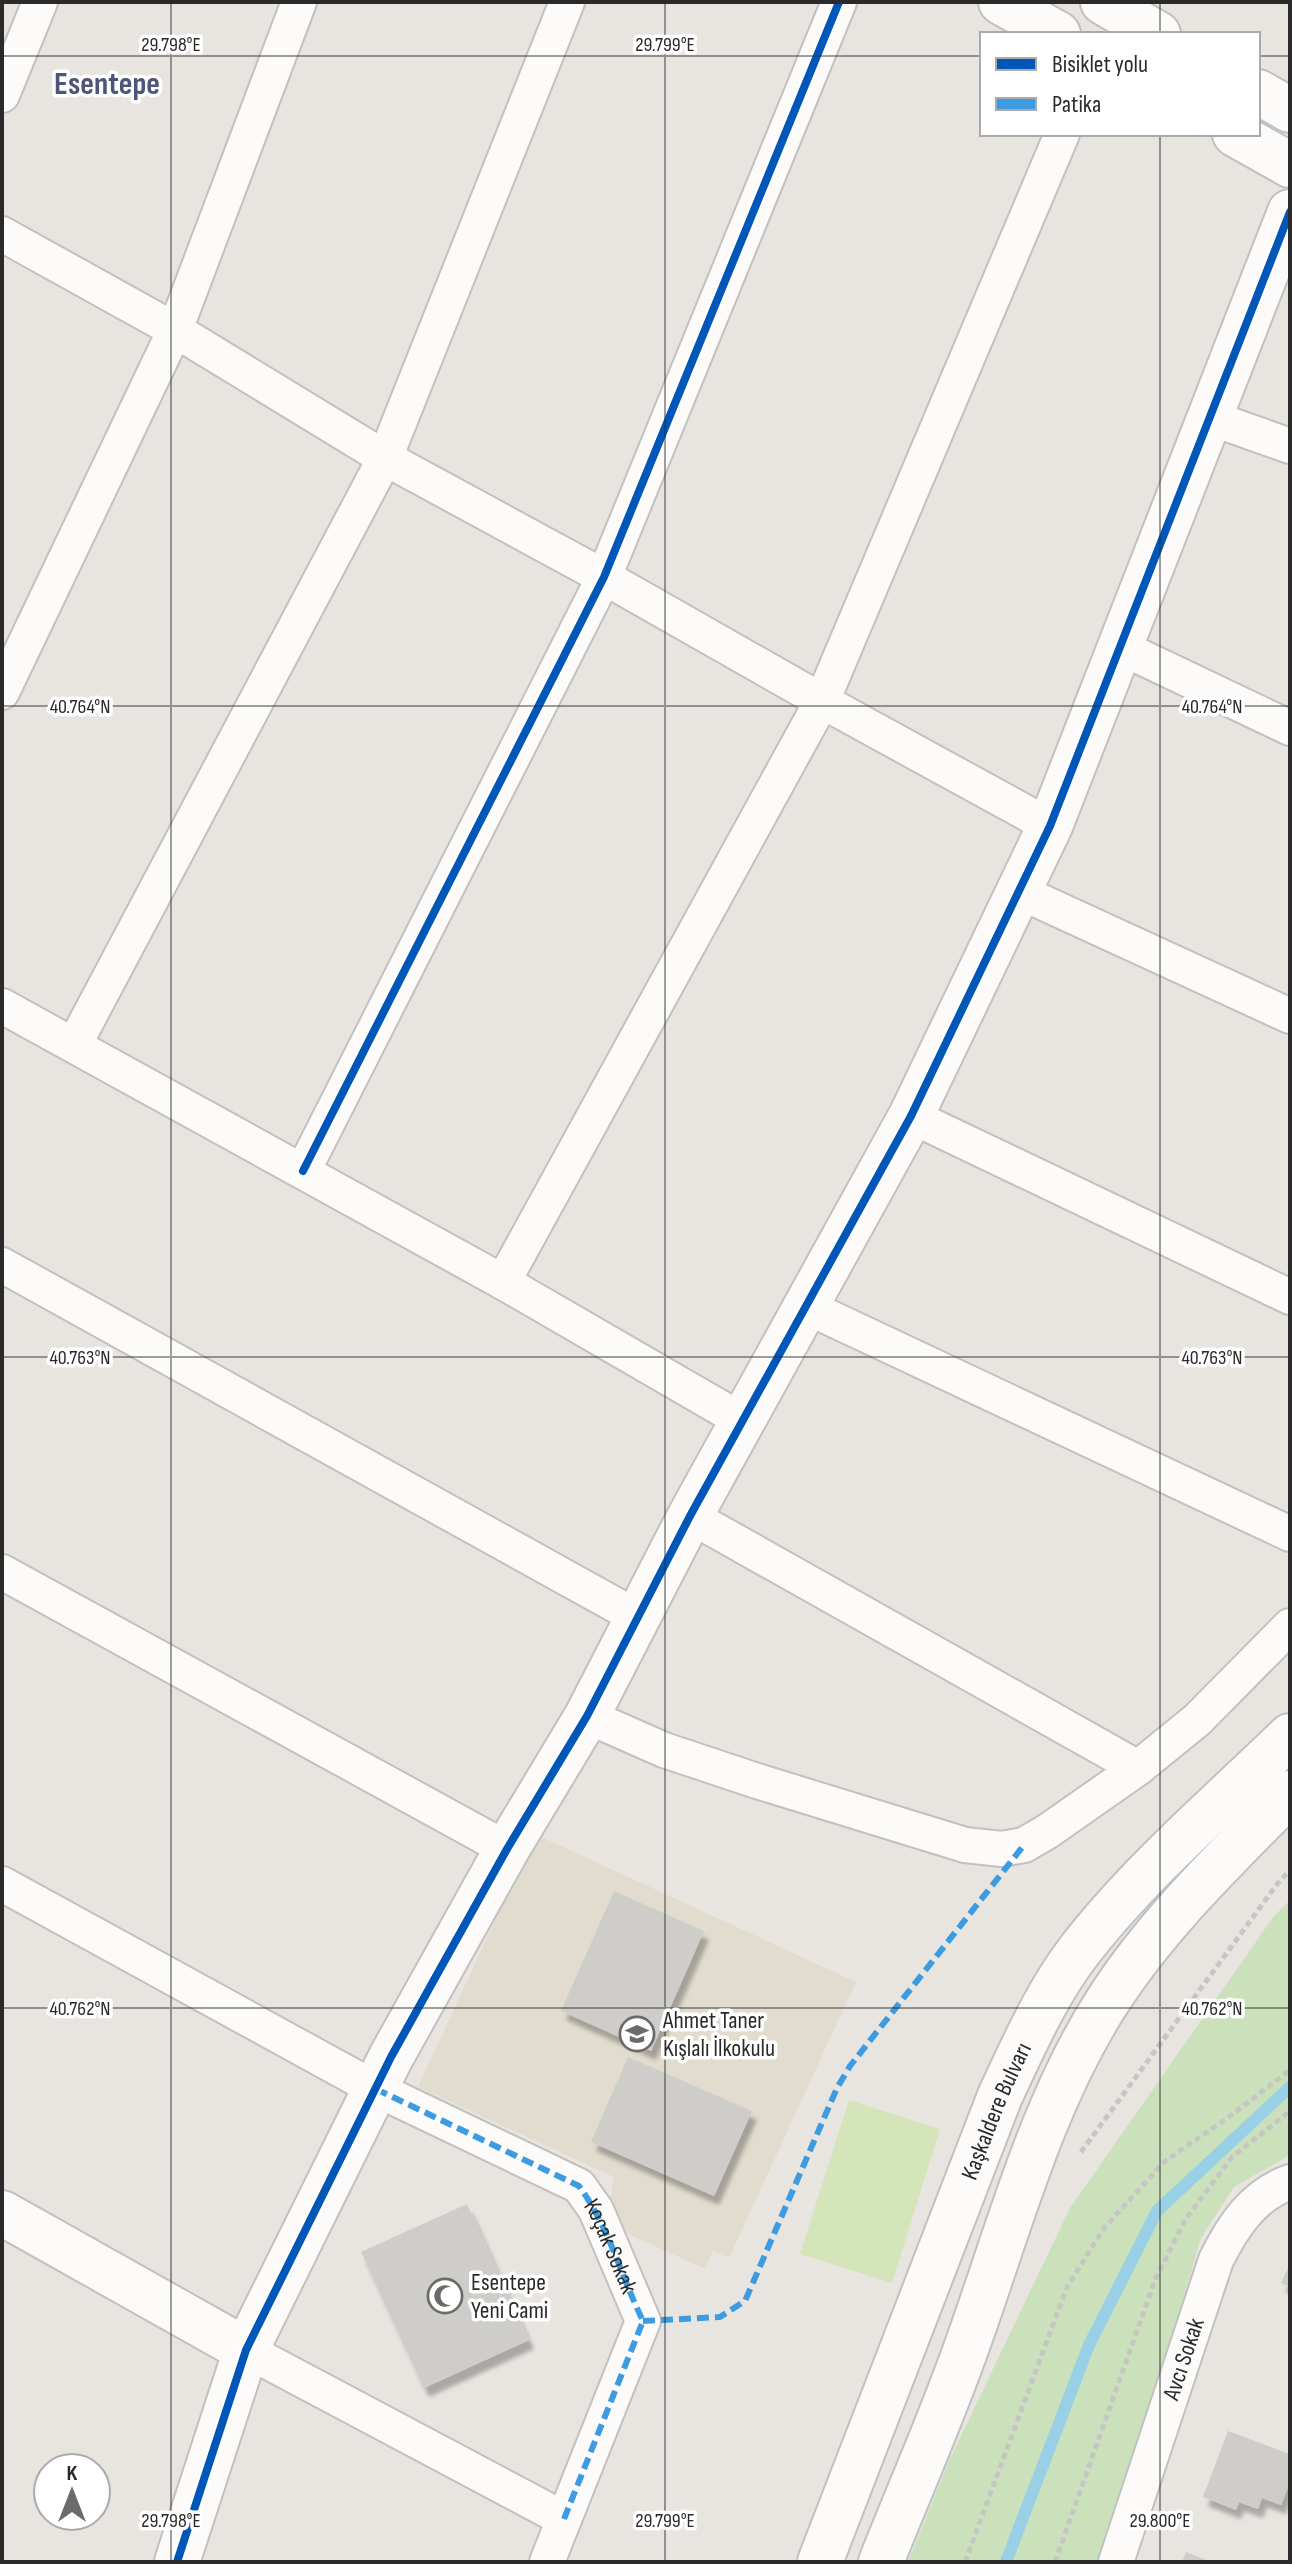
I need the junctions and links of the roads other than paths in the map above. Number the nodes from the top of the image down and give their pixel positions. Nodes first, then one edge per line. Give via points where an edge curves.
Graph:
1 (40, 2) edge
2 (299, 2) edge
3 (567, 2) edge
4 (839, 2) edge
5 (1001, 2) edge
6 (1103, 2) edge
7 (1054, 32) edge
8 (1155, 32) edge
9 (1260, 93) edge
10 (2, 95) edge
11 (1290, 110) edge
12 (1061, 136) edge
13 (1239, 136) edge
14 (1290, 165) edge
15 (1290, 212) edge
16 (2, 234) edge
17 (175, 330) junction
18 (1211, 418) junction
19 (1290, 446) edge
20 (385, 458) junction
21 (604, 577) junction
22 (1120, 647) junction
23 (2, 692) edge
24 (822, 701) junction
25 (1290, 728) edge
26 (1050, 826) junction
27 (1020, 892) junction
28 (2, 1006) edge
29 (1290, 1016) edge
30 (74, 1045) junction
31 (911, 1116) junction
32 (303, 1171) junction
33 (2, 1265) edge
34 (503, 1282) junction
35 (1290, 1297) edge
36 (805, 1306) junction
37 (743, 1421) junction
38 (690, 1516) junction
39 (1290, 1534) edge
40 (2, 1572) edge
41 (637, 1617) junction
42 (1290, 1626) edge
43 (587, 1716) junction
44 (1290, 1736) edge
45 (1138, 1768) junction
46 (1290, 1793) edge
47 (507, 1849) junction
48 (2, 1884) edge
49 (376, 2089) junction
50 (1290, 2182) edge
51 (2, 2213) edge
52 (246, 2350) junction
53 (564, 2519) junction
54 (177, 2562) edge
55 (547, 2562) edge
56 (820, 2562) edge
57 (881, 2562) edge
58 (1116, 2562) edge

1 - 10 street
2 - 17 street
3 - 20 street
4 - 21 street
5 - 7 street
6 - 8 street
9 - 11 street
12 - 24 street
13 - 14 street
15 - 18 street
16 - 17 street
17 - 20 street
17 - 23 street
18 - 19 street
18 - 22 street
20 - 21 street
20 - 30 street
21 - 24 street
21 - 32 street
22 - 25 street
22 - 26 street
24 - 26 street
24 - 34 street
26 - 27 street
27 - 29 street
27 - 31 street
28 - 30 street
30 - 32 street
31 - 35 street
31 - 36 street
32 - 34 street
33 - 41 street
34 - 37 street
36 - 37 street
36 - 39 street
37 - 38 street
38 - 41 street
38 - 45 street
40 - 47 street
41 - 43 street
42 - 45 street via 1197,1720
43 - 45 street via 664,1750 757,1781 965,1845 1002,1849 1024,1845 1048,1831
43 - 47 street
44 - 56 street, Kaşkaldere Bulvarı via 1133,1889 1078,1952 1033,2028 1000,2096
46 - 57 street via 1159,1932 1107,2003 1069,2072
47 - 49 street
48 - 49 street, Koçak Sokak
49 - 52 street
49 - 53 street, Koçak Sokak via 579,2186 605,2229 643,2321
50 - 58 street, Avcı Sokak via 1253,2204 1232,2226 1216,2260
51 - 52 street
52 - 53 street
52 - 54 street
53 - 55 street, Koçak Sokak

